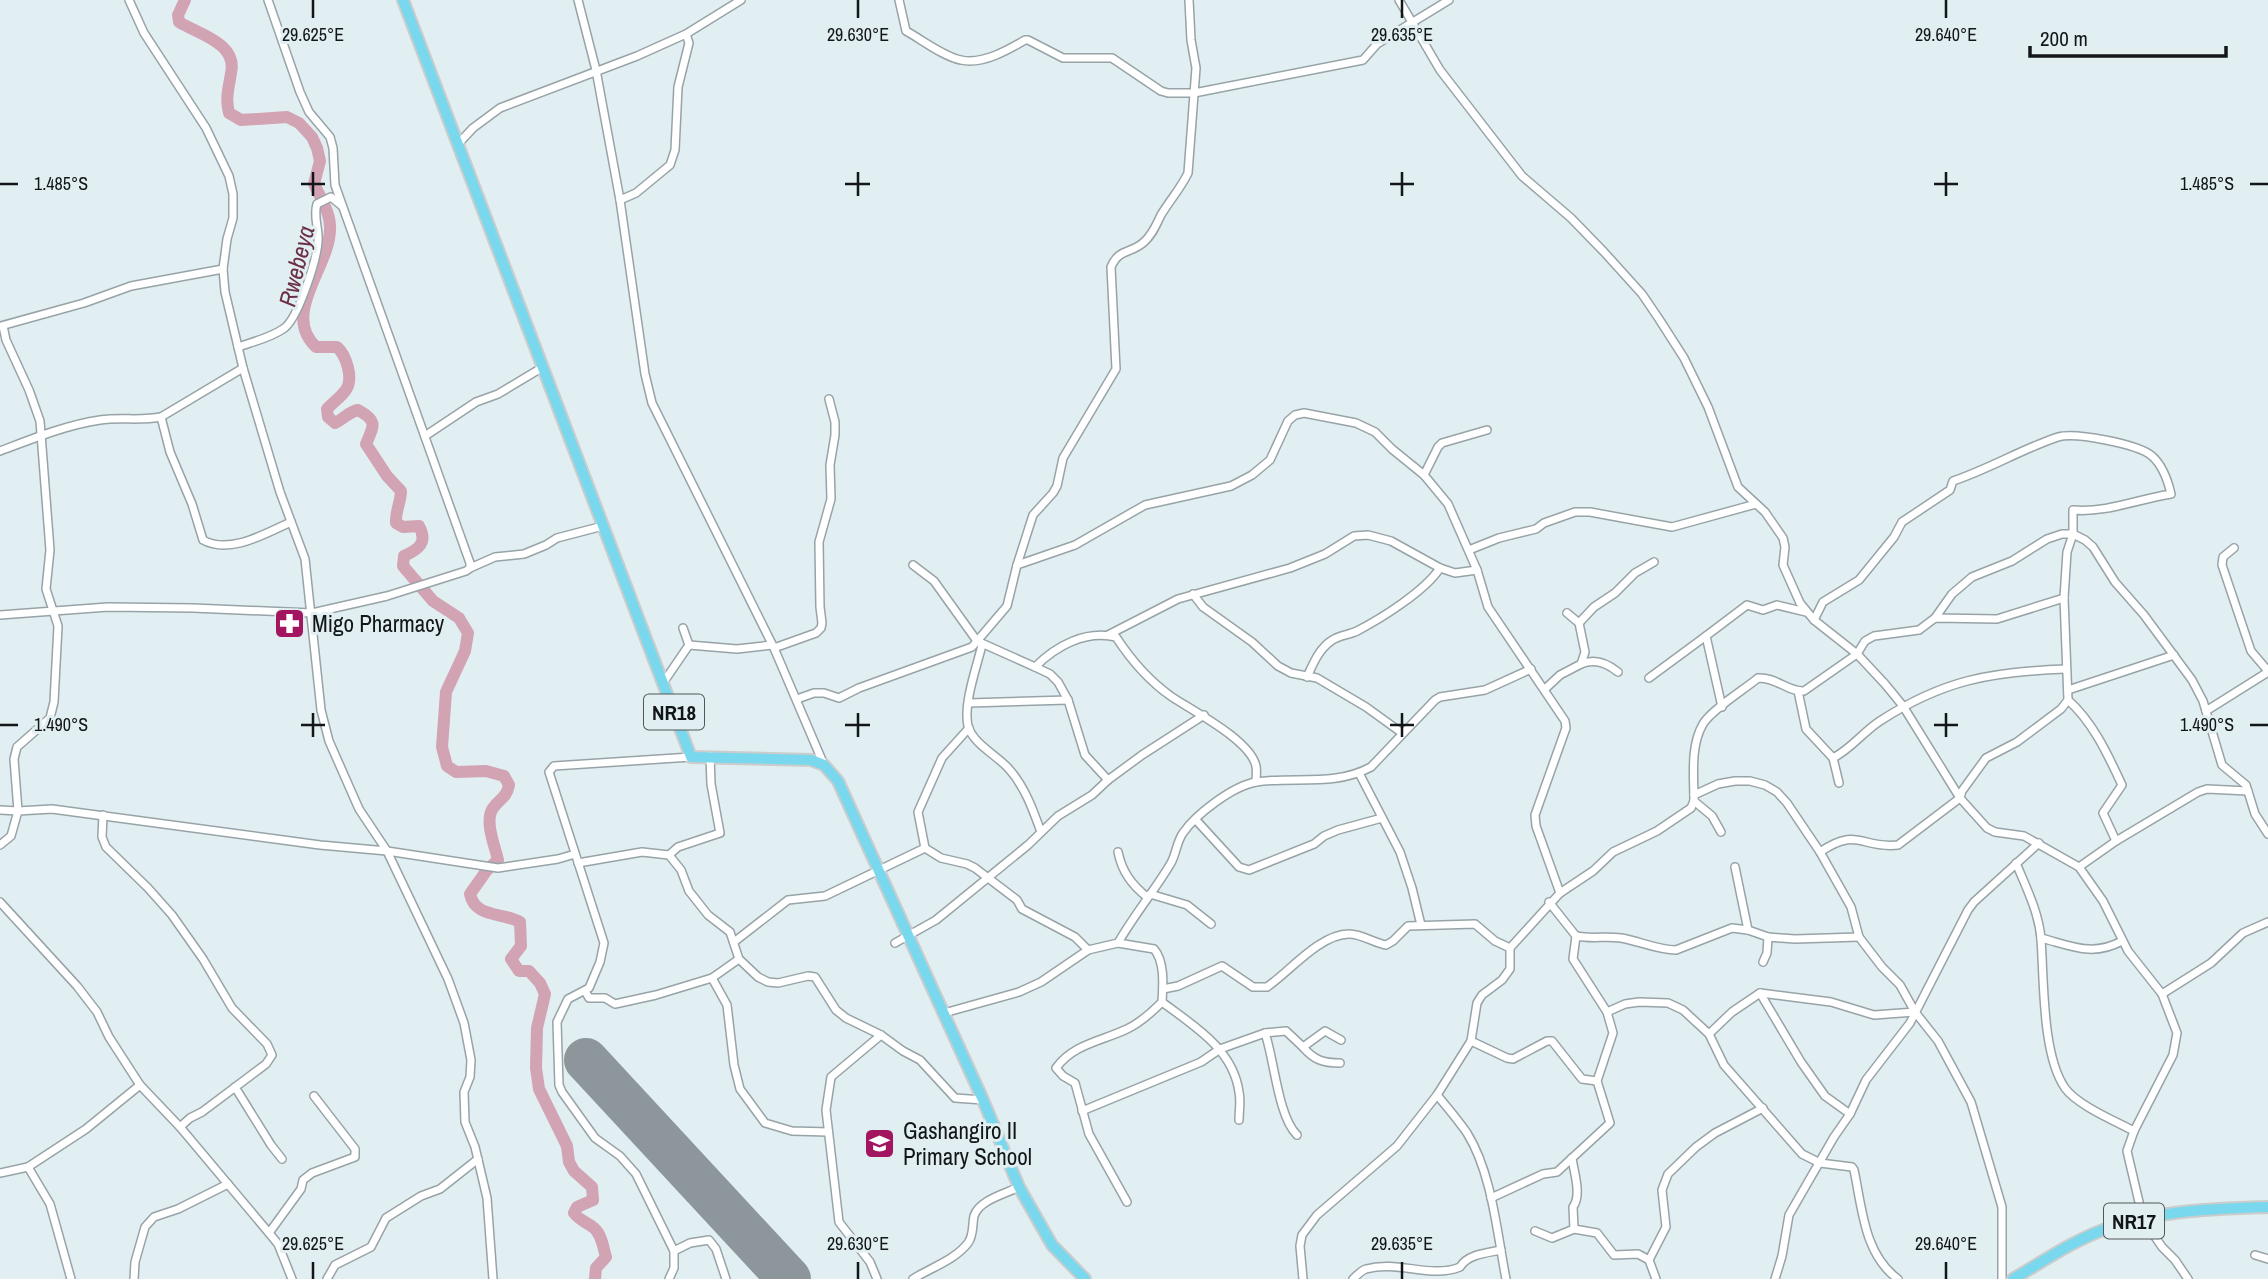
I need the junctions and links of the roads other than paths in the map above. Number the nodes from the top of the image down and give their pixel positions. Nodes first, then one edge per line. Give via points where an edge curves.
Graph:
1 (129, 0) edge
2 (268, 0) edge
3 (403, 0) edge
4 (578, 0) edge
5 (741, 0) edge
6 (898, 0) edge
7 (1189, 0) edge
8 (1399, 0) edge
9 (1450, 0) edge
10 (1412, 21) junction
11 (686, 34) junction
12 (596, 70) junction
13 (1194, 93) junction
14 (458, 144) junction
15 (620, 200) junction
16 (342, 206) junction
17 (223, 269) junction
18 (2, 326) edge
19 (238, 347) junction
20 (543, 367) junction
21 (243, 368) junction
22 (829, 399) dead end
23 (161, 417) junction
24 (1487, 429) dead end
25 (41, 436) junction
26 (425, 436) junction
27 (0, 451) edge
28 (1424, 475) junction
29 (1756, 504) junction
30 (291, 522) junction
31 (603, 526) junction
32 (2073, 534) junction
33 (2234, 548) dead end
34 (1469, 550) junction
35 (1654, 562) dead end
36 (913, 565) dead end
37 (1017, 565) junction
38 (470, 568) junction
39 (1440, 568) junction
40 (1477, 570) junction
41 (1193, 594) junction
42 (2064, 598) junction
43 (54, 611) junction
44 (1567, 612) dead end
45 (1807, 612) junction
46 (312, 613) junction
47 (0, 615) edge
48 (1935, 618) junction
49 (1814, 620) junction
50 (1579, 623) junction
51 (683, 628) dead end
52 (1108, 635) junction
53 (1706, 636) junction
54 (979, 643) junction
55 (689, 645) junction
56 (773, 647) junction
57 (1857, 654) junction
58 (2174, 655) junction
59 (1581, 664) junction
60 (1035, 667) junction
61 (1531, 669) junction
62 (2065, 669) junction
63 (2268, 671) edge
64 (1618, 672) dead end
65 (1307, 677) junction
66 (1649, 678) dead end
67 (663, 683) junction
68 (1545, 690) junction
69 (2068, 690) junction
70 (1798, 691) junction
71 (797, 699) junction
72 (1068, 700) junction
73 (2068, 700) junction
74 (969, 703) junction
75 (1903, 706) junction
76 (1723, 707) junction
77 (2206, 711) junction
78 (1204, 715) junction
79 (969, 728) junction
80 (1402, 733) junction
81 (710, 756) junction
82 (691, 757) junction
83 (1833, 758) junction
84 (824, 765) junction
85 (1359, 773) junction
86 (1108, 780) junction
87 (1256, 782) junction
88 (1839, 783) dead end
89 (2248, 791) junction
90 (1694, 798) junction
91 (1960, 798) junction
92 (0, 810) edge
93 (18, 811) junction
94 (103, 816) junction
95 (1382, 818) junction
96 (1196, 820) junction
97 (1041, 832) junction
98 (1721, 832) dead end
99 (2268, 834) edge
100 (2116, 841) junction
101 (2039, 843) junction
102 (0, 845) edge
103 (925, 848) junction
104 (387, 850) junction
105 (1118, 852) dead end
106 (1820, 852) junction
107 (575, 854) junction
108 (669, 855) junction
109 (578, 863) junction
110 (2016, 863) junction
111 (1735, 867) dead end
112 (2079, 867) junction
113 (880, 870) junction
114 (987, 878) junction
115 (1560, 893) junction
116 (1148, 896) junction
117 (0, 902) edge
118 (1549, 902) junction
119 (2268, 922) edge
120 (1211, 924) dead end
121 (1421, 925) junction
122 (1748, 930) junction
123 (1576, 936) junction
124 (908, 937) junction
125 (1768, 937) junction
126 (1859, 937) junction
127 (2041, 938) junction
128 (2122, 941) junction
129 (734, 942) junction
130 (895, 943) dead end
131 (1118, 943) junction
132 (1510, 948) junction
133 (1088, 950) junction
134 (739, 959) junction
135 (1763, 962) dead end
136 (712, 978) junction
137 (1163, 989) junction
138 (585, 991) junction
139 (1760, 993) junction
140 (2161, 994) junction
141 (1162, 1002) junction
142 (1608, 1012) junction
143 (1916, 1012) junction
144 (944, 1013) junction
145 (1265, 1033) junction
146 (1709, 1034) junction
147 (881, 1035) junction
148 (1341, 1040) dead end
149 (1471, 1041) junction
150 (1303, 1047) junction
151 (1220, 1049) junction
152 (1340, 1063) dead end
153 (1597, 1081) junction
154 (140, 1085) junction
155 (235, 1087) junction
156 (1437, 1095) junction
157 (314, 1096) dead end
158 (983, 1100) junction
159 (1763, 1108) junction
160 (1082, 1111) junction
161 (1850, 1114) junction
162 (1239, 1120) dead end
163 (180, 1127) junction
164 (828, 1132) junction
165 (2134, 1132) junction
166 (1297, 1135) dead end
167 (282, 1158) dead end
168 (1572, 1158) junction
169 (478, 1159) junction
170 (1820, 1163) junction
171 (28, 1167) junction
172 (0, 1173) edge
173 (228, 1184) junction
174 (1019, 1187) junction
175 (1491, 1198) junction
176 (1127, 1202) dead end
177 (2268, 1207) edge
178 (2143, 1219) junction
179 (1574, 1229) junction
180 (1535, 1231) dead end
181 (270, 1233) junction
182 (1501, 1250) junction
183 (674, 1251) junction
184 (2255, 1255) dead end
185 (2268, 1259) edge
186 (1649, 1260) junction
187 (71, 1279) edge
188 (134, 1279) edge
189 (292, 1279) edge
190 (327, 1279) edge
191 (493, 1279) edge
192 (669, 1279) edge
193 (726, 1279) edge
194 (877, 1279) edge
195 (913, 1279) edge
196 (1085, 1279) edge
197 (1303, 1279) edge
198 (1353, 1279) edge
199 (1506, 1279) edge
200 (1656, 1279) edge
201 (1775, 1279) edge
202 (1898, 1279) edge
203 (2002, 1279) edge
204 (2013, 1279) edge
205 (2188, 1279) edge

1 - 17 street via 144,33 206,128 229,176 233,218
2 - 16 street via 309,112 330,137
3 - 14 main road, NR18
4 - 12 street
5 - 11 street
6 - 13 street via 906,31 958,60 978,60 1028,40 1063,58 1112,58 1168,93
7 - 13 street
8 - 10 street
9 - 10 street
10 - 13 street via 1377,44 1363,60
10 - 29 street via 1440,71 1522,176 1571,218 1642,294 1684,358 1738,487
11 - 12 street
11 - 15 street via 689,43 678,87 670,165 636,194
12 - 14 street via 500,108
12 - 15 street
13 - 37 street via 1188,173 1182,186 1155,230 1142,244 1114,258 1111,267 1116,369 1063,458 1057,486 1033,515
14 - 20 main road, NR18
15 - 56 street via 652,403
16 - 19 street via 331,197 317,204 318,242 291,323
16 - 26 street
17 - 18 street via 131,286
17 - 19 street
18 - 25 street via 40,421
19 - 21 street
20 - 26 street via 476,402
20 - 31 main road, NR18
21 - 23 street
21 - 30 street
22 - 56 street via 835,435 831,499 819,542 822,623 816,633
23 - 25 street via 98,420
23 - 30 street via 203,540 224,545 243,542
24 - 28 street via 1442,443
25 - 27 street
25 - 43 street via 50,551 46,589
26 - 38 street
28 - 34 street via 1448,503
28 - 37 street via 1375,432 1342,419 1304,413 1288,421 1270,460 1252,475 1231,486 1145,505 1075,545
29 - 34 street via 1672,527 1575,512
29 - 45 street via 1783,538 1783,565
30 - 46 street via 305,559
31 - 38 street
31 - 67 main road, NR18
32 - 42 street
32 - 48 street via 2047,539 2012,561 1972,577
32 - 49 street via 2073,510 2092,512 2171,494 2150,454 2115,442 2060,436 1953,481 1950,490 1902,522 1859,580 1823,602
32 - 58 street via 2093,547
33 - 63 street via 2223,557 2222,565 2251,651
34 - 40 street
35 - 50 street
36 - 54 street via 934,581
37 - 54 street via 1007,607
38 - 46 street via 409,590
39 - 40 street via 1455,573
39 - 41 street via 1391,541 1354,536 1290,568
39 - 65 street via 1422,589 1355,632 1329,642
40 - 61 street via 1488,607
41 - 52 street
41 - 65 street via 1278,666
42 - 48 street via 1997,619
42 - 62 street
43 - 46 street via 180,607
43 - 47 street
43 - 93 street via 58,626 54,702 50,718 17,747
44 - 50 street
45 - 49 street
45 - 53 street via 1747,605
46 - 104 street via 321,710 329,741 359,809
48 - 57 street via 1919,630 1874,636
49 - 57 street
50 - 59 street via 1585,652
51 - 55 street
52 - 60 street via 1065,643
52 - 78 street via 1116,637 1134,664 1171,696
53 - 66 street
53 - 76 street
54 - 60 street
54 - 71 street via 843,697 814,693
54 - 74 street
55 - 56 street
55 - 67 street
56 - 71 street
57 - 70 street
57 - 75 street
58 - 69 street
58 - 77 street
59 - 64 street via 1595,660
59 - 68 street
60 - 72 street via 1058,682
61 - 68 street
61 - 80 street via 1485,690 1440,697
62 - 69 street
62 - 75 street via 2023,671 1948,685
63 - 77 street
65 - 80 street via 1317,678
67 - 82 main road, NR18
68 - 115 street via 1566,728 1535,815
69 - 73 street
70 - 76 street via 1758,678
70 - 83 street via 1806,729
71 - 84 street
72 - 74 street
72 - 86 street via 1085,755
73 - 91 street via 2017,742 1986,758
73 - 100 street via 2081,712 2122,785 2103,813
74 - 79 street
75 - 83 street
75 - 91 street
76 - 90 street via 1703,723 1699,733
77 - 89 street via 2222,765 2243,781
78 - 86 street
78 - 87 street via 1252,757
79 - 97 street via 1010,770 1030,802
79 - 103 street via 942,758 918,812
80 - 85 street via 1371,767
81 - 82 main road, NR18
81 - 84 main road, NR18 via 798,758
81 - 108 street via 720,833 678,847
82 - 107 street via 550,769
83 - 88 street
84 - 113 main road via 838,781
85 - 87 street via 1325,781
85 - 95 street
86 - 97 street
87 - 96 street via 1219,798
89 - 99 street
89 - 100 street via 2198,792
90 - 98 street
90 - 106 street via 1718,784 1750,781 1765,785 1787,803
90 - 115 street via 1691,808 1613,852
91 - 101 street via 1995,832
91 - 106 street via 1898,845 1847,839
92 - 93 street
93 - 94 street via 52,808
93 - 102 street via 10,836
94 - 104 street
94 - 155 street via 106,847 172,915 232,1008 267,1044 272,1055 266,1064
95 - 96 street via 1338,830 1249,870 1239,867
95 - 121 street via 1399,852
96 - 116 street via 1182,833 1172,860
97 - 114 street
100 - 112 street
101 - 110 street
101 - 112 street
103 - 113 street
103 - 114 street via 941,858 967,864
104 - 107 street via 498,868
104 - 169 street via 464,1023 471,1060 464,1092 465,1122
105 - 116 street via 1121,867 1135,888
106 - 126 street via 1851,907
107 - 109 street
108 - 109 street via 642,852
108 - 129 street via 690,891 708,915 730,932
109 - 138 street via 604,943
110 - 127 street
110 - 143 street via 1969,910
111 - 122 street
112 - 128 street via 2103,901
113 - 124 main road
113 - 129 street via 825,896 788,900
114 - 124 street
114 - 133 street via 1022,909 1075,937
115 - 118 street
116 - 120 street via 1187,905
116 - 131 street
117 - 154 street via 97,1012
118 - 123 street
118 - 132 street
119 - 140 street via 2244,933 2211,964
121 - 132 street via 1475,924
121 - 137 street via 1408,926 1386,944 1352,934 1332,938 1267,988 1253,987 1222,966
122 - 123 street via 1732,928 1676,950 1616,938
122 - 125 street
123 - 142 street via 1573,959
124 - 130 street
124 - 144 main road
125 - 126 street
125 - 135 street
126 - 143 street via 1900,985
127 - 128 street via 2089,950
127 - 165 street via 2052,1055 2066,1090
128 - 140 street
129 - 134 street
131 - 133 street
131 - 137 street via 1154,949 1159,954
132 - 149 street via 1510,969 1477,1003
133 - 144 street via 1019,992
134 - 136 street
134 - 147 street via 768,982 814,977 836,1010
136 - 138 street via 615,1004 589,998
136 - 164 street via 727,1005 740,1088 765,1123 792,1131
137 - 141 street
138 - 183 street via 568,999 557,1022 559,1085 595,1139 636,1174
139 - 143 street via 1830,1002 1874,1015
139 - 146 street
139 - 161 street via 1825,1096
140 - 165 street via 2176,1033 2173,1055
141 - 151 street
141 - 160 street via 1129,1029 1063,1057 1056,1068 1076,1083
142 - 146 street via 1625,1004 1668,1003
142 - 153 street via 1613,1040
143 - 161 street via 1866,1080
143 - 203 street via 1949,1058 1982,1135 2002,1207
144 - 158 main road
145 - 150 street via 1286,1031
145 - 151 street
145 - 166 street via 1283,1108
146 - 159 street via 1724,1065
147 - 158 street via 920,1059 955,1098
147 - 164 street via 831,1077
148 - 150 street via 1325,1031
149 - 153 street via 1513,1059 1552,1041 1583,1079
149 - 156 street
150 - 152 street via 1315,1059
151 - 160 street via 1201,1062
151 - 162 street via 1239,1093
153 - 168 street via 1609,1123
154 - 163 street
154 - 171 street via 86,1129
155 - 163 street
155 - 167 street
156 - 175 street via 1468,1135
156 - 197 street via 1397,1146 1317,1215 1302,1236
157 - 181 street via 355,1149 355,1157 303,1180
158 - 174 main road
159 - 170 street via 1802,1154
159 - 186 street via 1715,1133 1668,1174 1662,1190 1666,1227
160 - 176 street via 1089,1134
161 - 170 street
163 - 173 street
164 - 194 street via 839,1222 870,1262
165 - 178 street via 2127,1151
168 - 175 street via 1557,1172
168 - 179 street via 1578,1193
169 - 190 street via 440,1189 386,1218 371,1247 335,1265
169 - 191 street via 490,1215
170 - 201 street via 1789,1215
170 - 202 street via 1852,1167 1869,1241
171 - 172 street
171 - 187 street via 50,1204
173 - 181 street
173 - 188 street via 155,1217 145,1227
174 - 195 street via 981,1205 968,1242
174 - 196 main road via 1052,1245
175 - 182 street
177 - 178 main road, NR17 via 2194,1210
178 - 204 main road, NR17 via 2092,1234
178 - 205 street
179 - 180 street via 1552,1238
179 - 186 street via 1597,1233 1614,1255 1637,1254
181 - 189 street
182 - 198 street via 1476,1255 1444,1275 1383,1268 1364,1269
182 - 199 street
183 - 192 street
183 - 193 street via 709,1240
184 - 185 street
186 - 200 street

